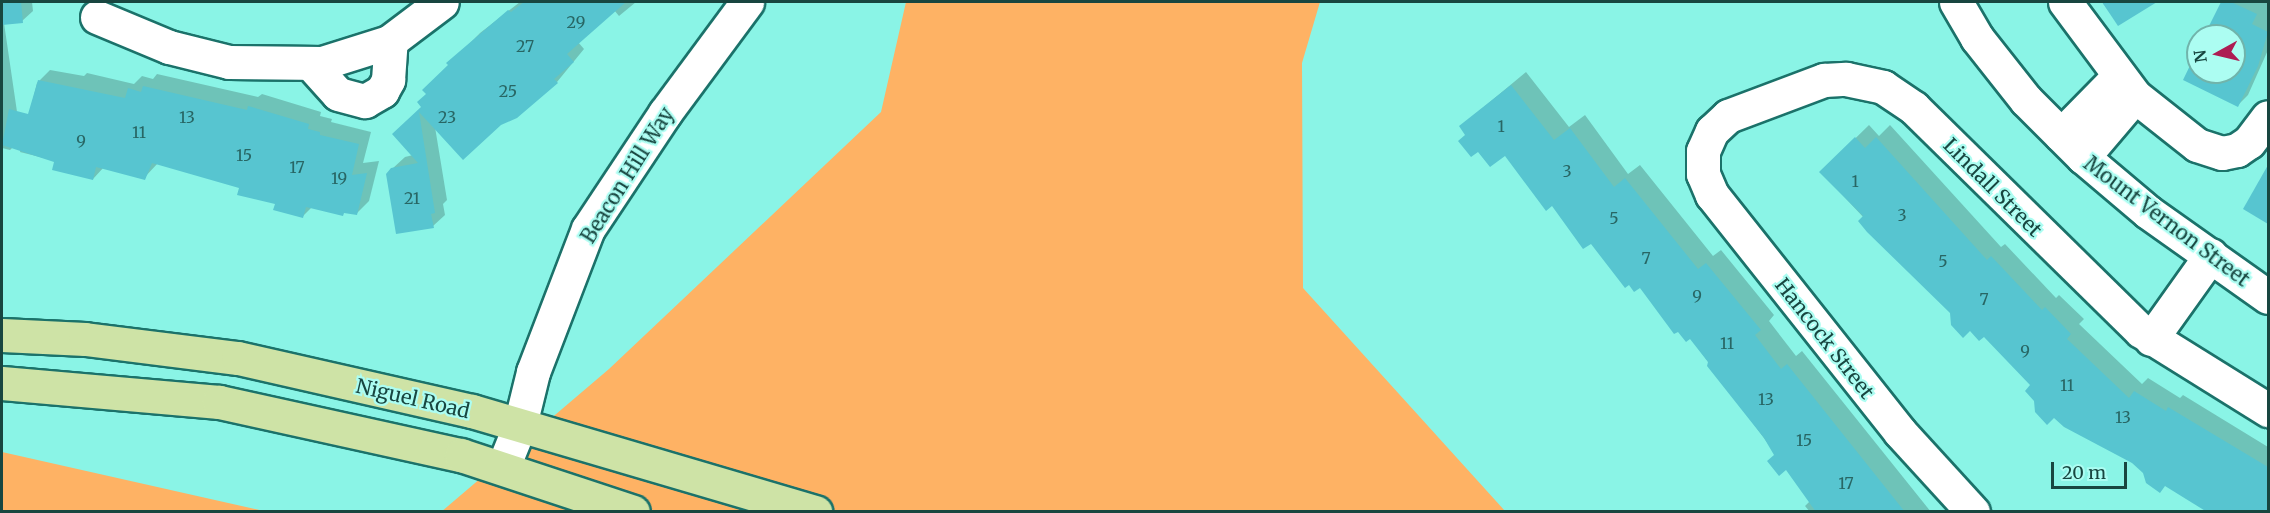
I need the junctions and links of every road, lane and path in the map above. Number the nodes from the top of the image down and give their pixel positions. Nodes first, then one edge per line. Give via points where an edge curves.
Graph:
1 (442, 2) edge
2 (747, 2) edge
3 (1956, 2) edge
4 (2065, 2) edge
5 (97, 17) dead end
6 (391, 41) junction
7 (311, 64) junction
8 (2127, 86) junction
9 (2268, 117) edge
10 (2072, 146) junction
11 (1703, 152) joint
12 (2211, 255) junction
13 (2268, 297) edge
14 (2, 334) edge
15 (2151, 339) junction
16 (2, 383) edge
17 (2268, 410) edge
18 (520, 425) junction
19 (503, 467) junction
20 (633, 512) edge
21 (815, 512) edge
22 (1973, 512) edge

1 - 6 street
2 - 18 street, Beacon Hill Way via 664,113 588,229 533,372
3 - 10 street, Mount Vernon Street via 1977,38 2026,100
4 - 8 street
5 - 7 street via 169,47 229,62
6 - 7 street via 356,55
6 - 7 street via 388,80 382,92 365,101 352,101 338,94
8 - 9 street via 2197,145 2222,153 2249,142
8 - 10 street
10 - 12 street, Mount Vernon Street via 2148,212
11 - 15 street, Lindall Street via 1712,131 1728,116 1809,84 1846,79 1883,87 1914,108 2105,300
11 - 22 street, Hancock Street via 1703,174 1712,195 1900,432
12 - 13 street, Mount Vernon Street
12 - 15 street
14 - 18 main road, Niguel Road via 85,339 238,358
15 - 17 street, Lindall Street
16 - 19 main road via 219,402
18 - 19 street, Beacon Hill Way
18 - 21 main road, Niguel Road
19 - 20 main road

